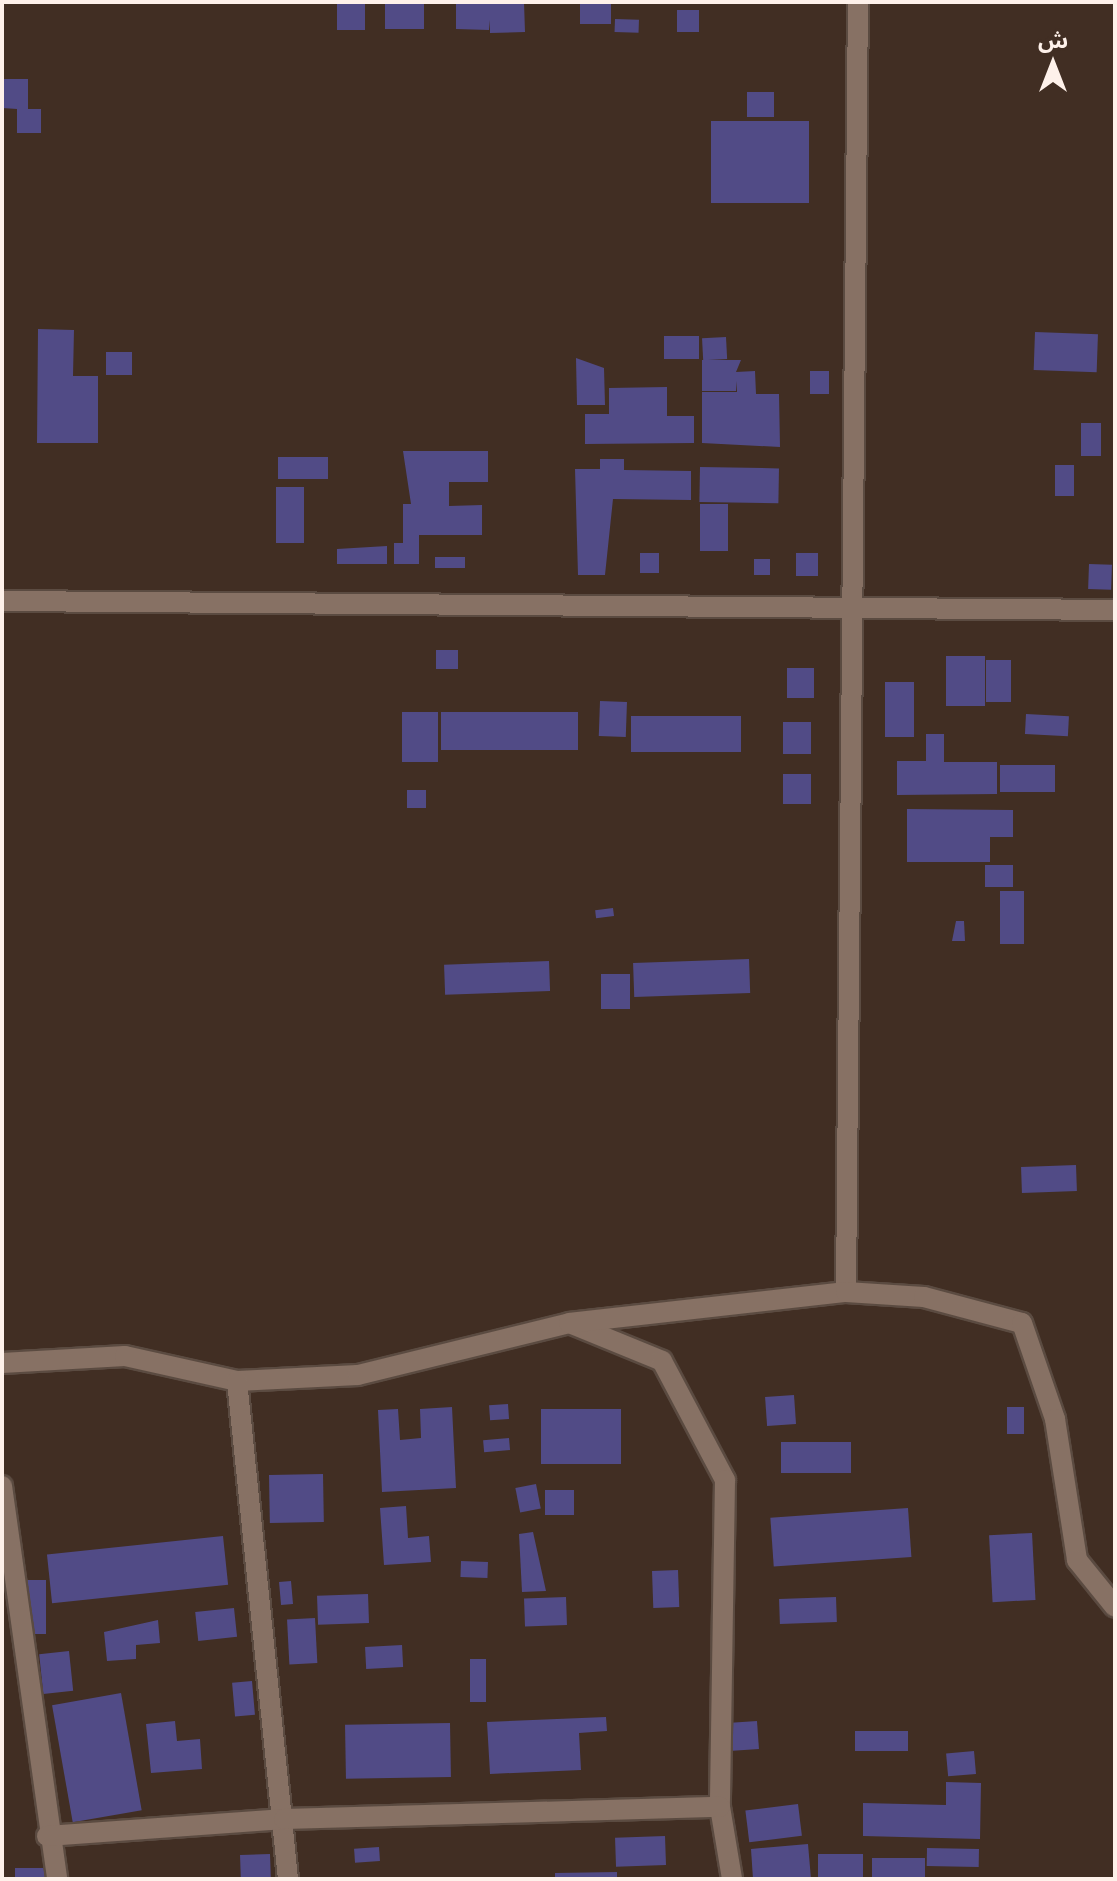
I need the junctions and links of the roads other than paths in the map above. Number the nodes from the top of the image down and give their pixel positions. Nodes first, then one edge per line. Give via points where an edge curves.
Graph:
1 (858, 2) edge
2 (2, 601) edge
3 (852, 607) junction
4 (1115, 610) edge
5 (846, 1292) junction
6 (569, 1323) junction
7 (2, 1363) edge
8 (237, 1381) junction
9 (2, 1486) edge
10 (1114, 1602) edge
11 (720, 1807) junction
12 (284, 1819) junction
13 (47, 1836) junction
14 (57, 1879) edge
15 (288, 1879) edge
16 (732, 1879) edge

1 - 3 street
2 - 3 street
3 - 4 street
3 - 5 street
5 - 6 street
5 - 10 street via 924,1297 1022,1323 1055,1419 1077,1560
6 - 8 street via 358,1375
6 - 11 street via 662,1361 725,1480
7 - 8 street via 125,1356
8 - 12 street
9 - 13 street
11 - 12 street
11 - 16 street
12 - 13 street
12 - 15 street
13 - 14 street

